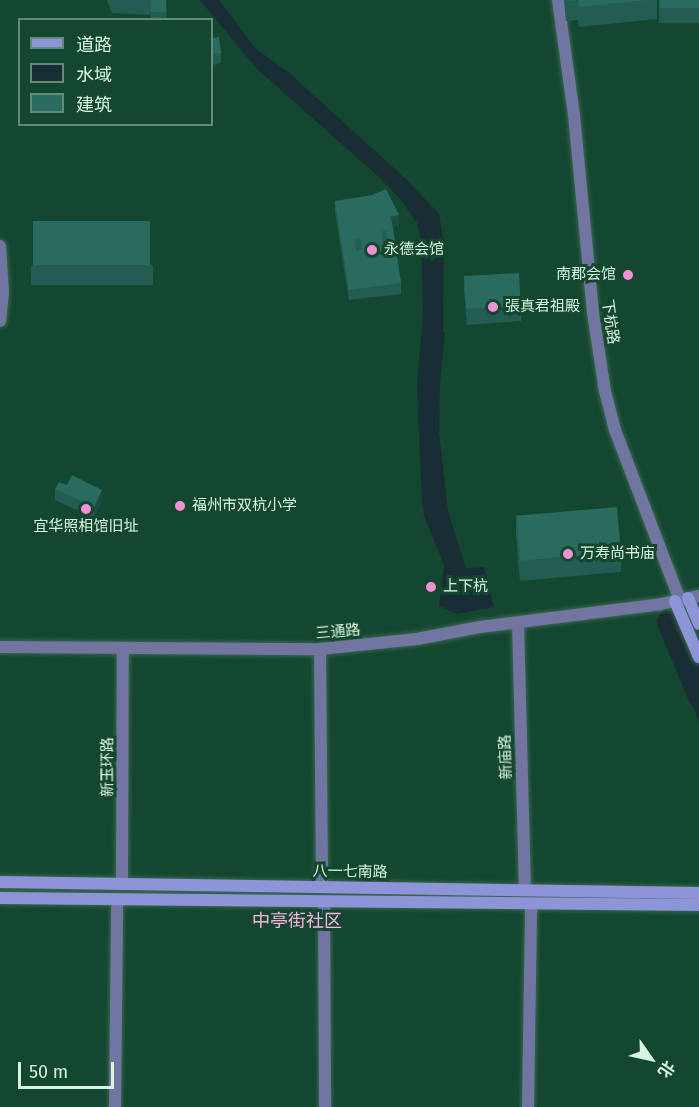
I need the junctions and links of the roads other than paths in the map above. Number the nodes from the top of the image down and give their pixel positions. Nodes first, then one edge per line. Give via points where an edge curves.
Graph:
1 (558, 0) edge
2 (0, 246) edge
3 (0, 321) edge
4 (685, 599) edge
5 (518, 623) junction
6 (699, 624) edge
7 (0, 646) edge
8 (320, 649) junction
9 (123, 650) junction
10 (699, 657) edge
11 (0, 882) edge
12 (122, 884) junction
13 (322, 887) junction
14 (525, 890) junction
15 (699, 893) edge
16 (0, 898) edge
17 (117, 900) junction
18 (324, 902) junction
19 (531, 905) junction
20 (699, 905) edge
21 (115, 1107) edge
22 (325, 1107) edge
23 (528, 1107) edge

1 - 4 street, 下杭路 via 604,391 615,430
2 - 3 street
4 - 5 street, 三通路
4 - 6 main road, 下杭路
4 - 10 main road, 下杭路
5 - 8 street, 三通路
5 - 14 street, 新庙路
7 - 9 street, 三通路
8 - 9 street, 三通路
8 - 13 street
9 - 12 street, 新玉环路
11 - 12 main road, 八一七南路
12 - 13 main road, 八一七南路
13 - 14 main road, 八一七南路
14 - 15 main road, 八一七南路
16 - 17 main road, 八一七南路
17 - 18 main road, 八一七南路
17 - 21 street
18 - 19 main road, 八一七南路
18 - 22 street
19 - 20 main road, 八一七南路
19 - 23 street

